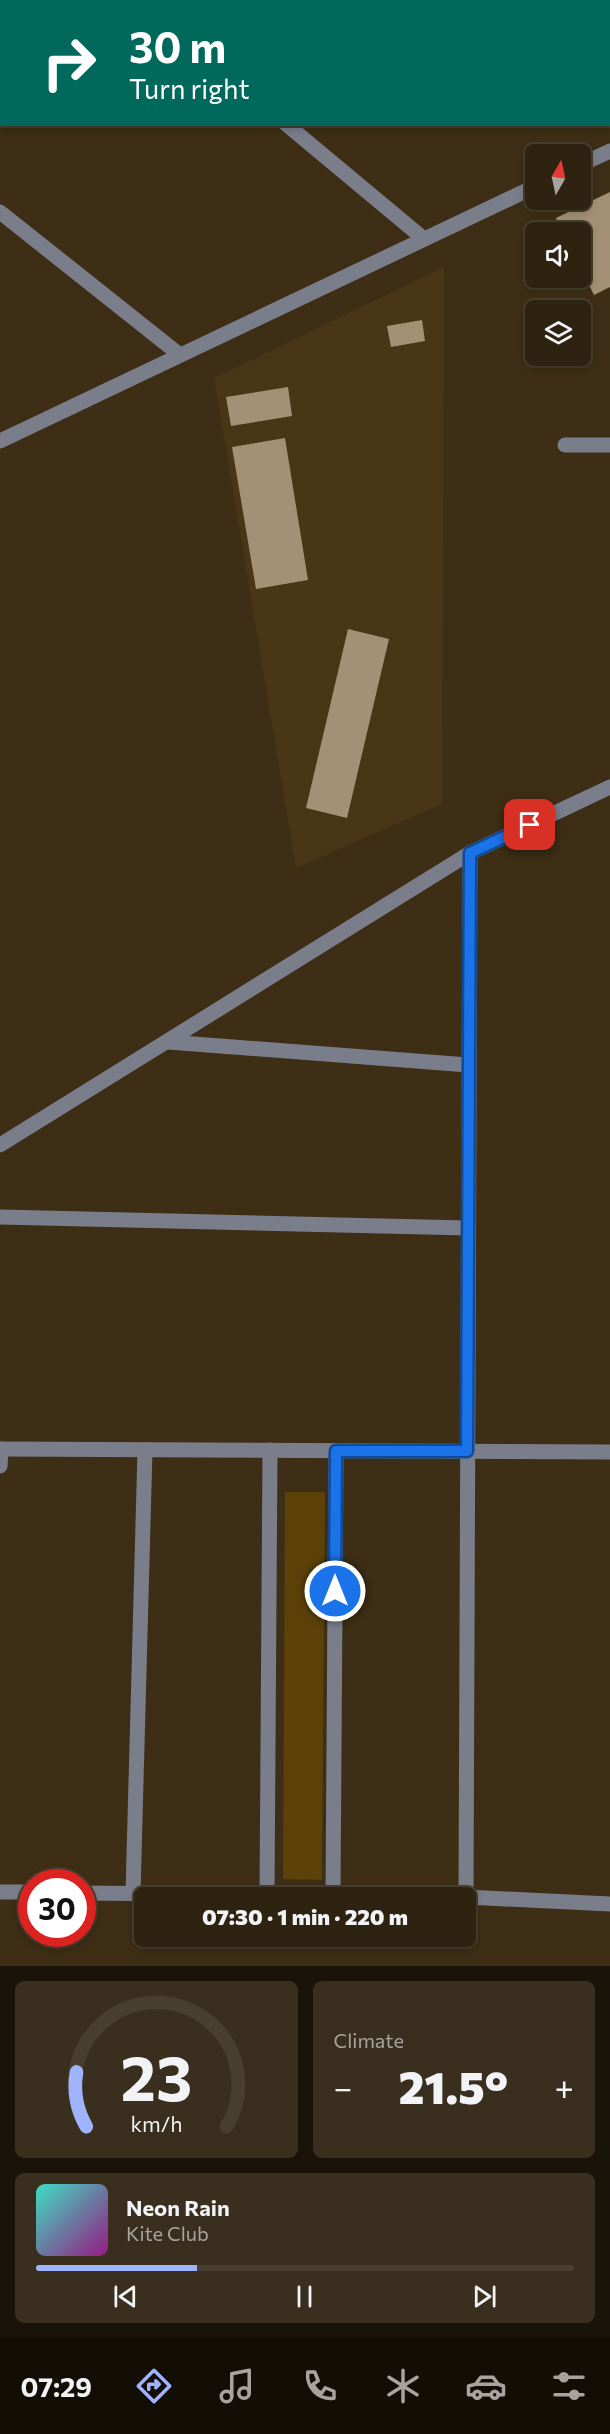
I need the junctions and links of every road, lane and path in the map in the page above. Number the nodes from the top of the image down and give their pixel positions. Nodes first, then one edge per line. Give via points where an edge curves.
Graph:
1 (288, 126) edge
2 (610, 151) edge
3 (591, 160) edge
4 (525, 191) edge
5 (0, 212) edge
6 (424, 239) junction
7 (180, 355) junction
8 (0, 441) edge
9 (565, 445) dead end
10 (610, 445) edge
11 (610, 787) edge
12 (470, 853) junction
13 (168, 1042) junction
14 (468, 1065) junction
15 (0, 1144) edge
16 (0, 1217) edge
17 (468, 1228) junction
18 (0, 1449) edge
19 (146, 1450) junction
20 (270, 1450) junction
21 (336, 1451) junction
22 (467, 1451) junction
23 (610, 1452) edge
24 (0, 1466) edge
25 (267, 1887) edge
26 (333, 1887) edge
27 (466, 1887) edge
28 (0, 1892) edge
29 (18, 1892) edge
30 (96, 1893) edge
31 (133, 1893) joint
32 (476, 1897) edge
33 (610, 1904) edge

1 - 6 street
2 - 3 street
4 - 6 street
5 - 7 street
6 - 7 street
7 - 8 street
9 - 10 street
11 - 12 street
12 - 13 street
12 - 14 street
13 - 14 street
13 - 15 street
14 - 17 street
16 - 17 street
17 - 22 street
18 - 19 street
18 - 24 street
19 - 20 street
19 - 31 street
20 - 21 street
20 - 25 street
21 - 22 street
21 - 26 street
22 - 23 street
22 - 27 street
28 - 29 street
30 - 31 street
32 - 33 street

